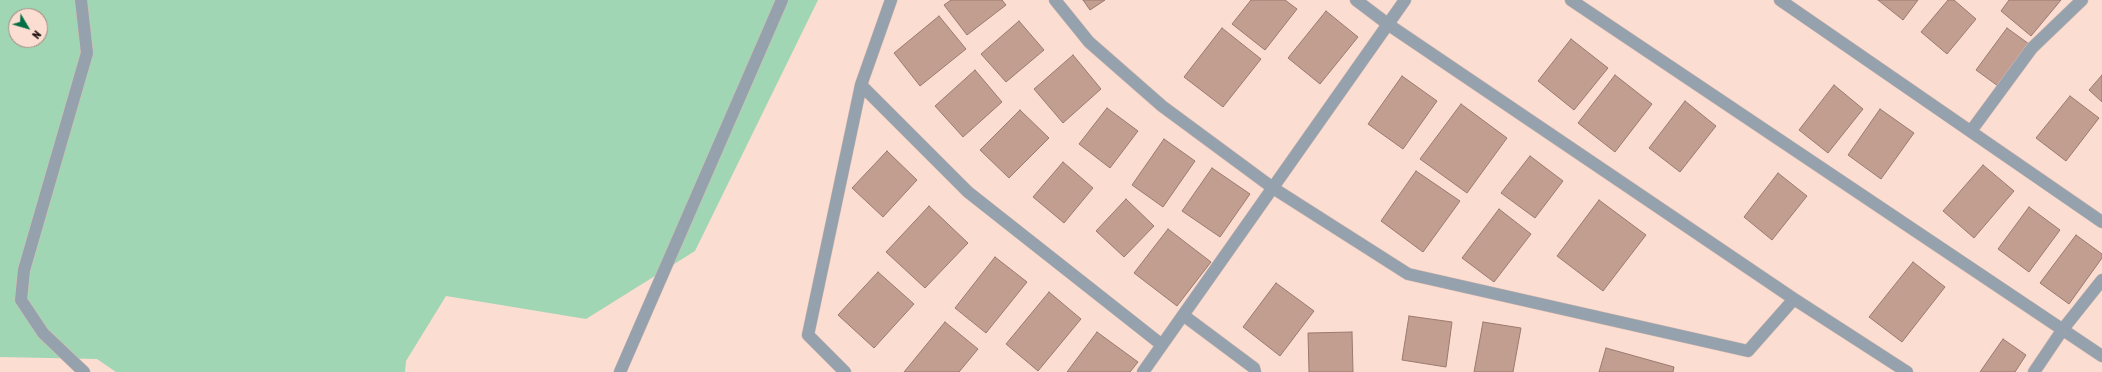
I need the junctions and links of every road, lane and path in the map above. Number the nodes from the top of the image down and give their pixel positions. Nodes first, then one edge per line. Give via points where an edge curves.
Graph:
1 (81, 0) edge
2 (782, 0) edge
3 (891, 0) edge
4 (1055, 0) edge
5 (1356, 0) edge
6 (1405, 0) edge
7 (1571, 0) edge
8 (1780, 0) edge
9 (2082, 0) edge
10 (1389, 25) junction
11 (861, 85) junction
12 (1971, 131) junction
13 (1273, 188) junction
14 (2102, 222) edge
15 (2102, 280) edge
16 (1794, 299) junction
17 (1183, 315) junction
18 (2064, 329) junction
19 (1162, 345) junction
20 (2102, 356) edge
21 (84, 372) edge
22 (620, 372) edge
23 (845, 372) edge
24 (1143, 372) edge
25 (1255, 372) edge
26 (1908, 372) edge
27 (2034, 372) edge

1 - 21 street via 87,53 24,270 22,300 44,333
2 - 22 street
3 - 11 street
4 - 13 street via 1089,42 1162,106
5 - 10 street
6 - 10 street
7 - 18 street
8 - 12 street
9 - 12 street via 2032,48
10 - 13 street
10 - 16 street
11 - 19 street via 968,192
11 - 23 street via 808,335
12 - 14 street
13 - 16 street via 1408,274 1748,351
13 - 17 street
15 - 18 street
16 - 26 street
17 - 19 street
17 - 25 street via 1254,368
18 - 20 street
18 - 27 street
19 - 24 street

